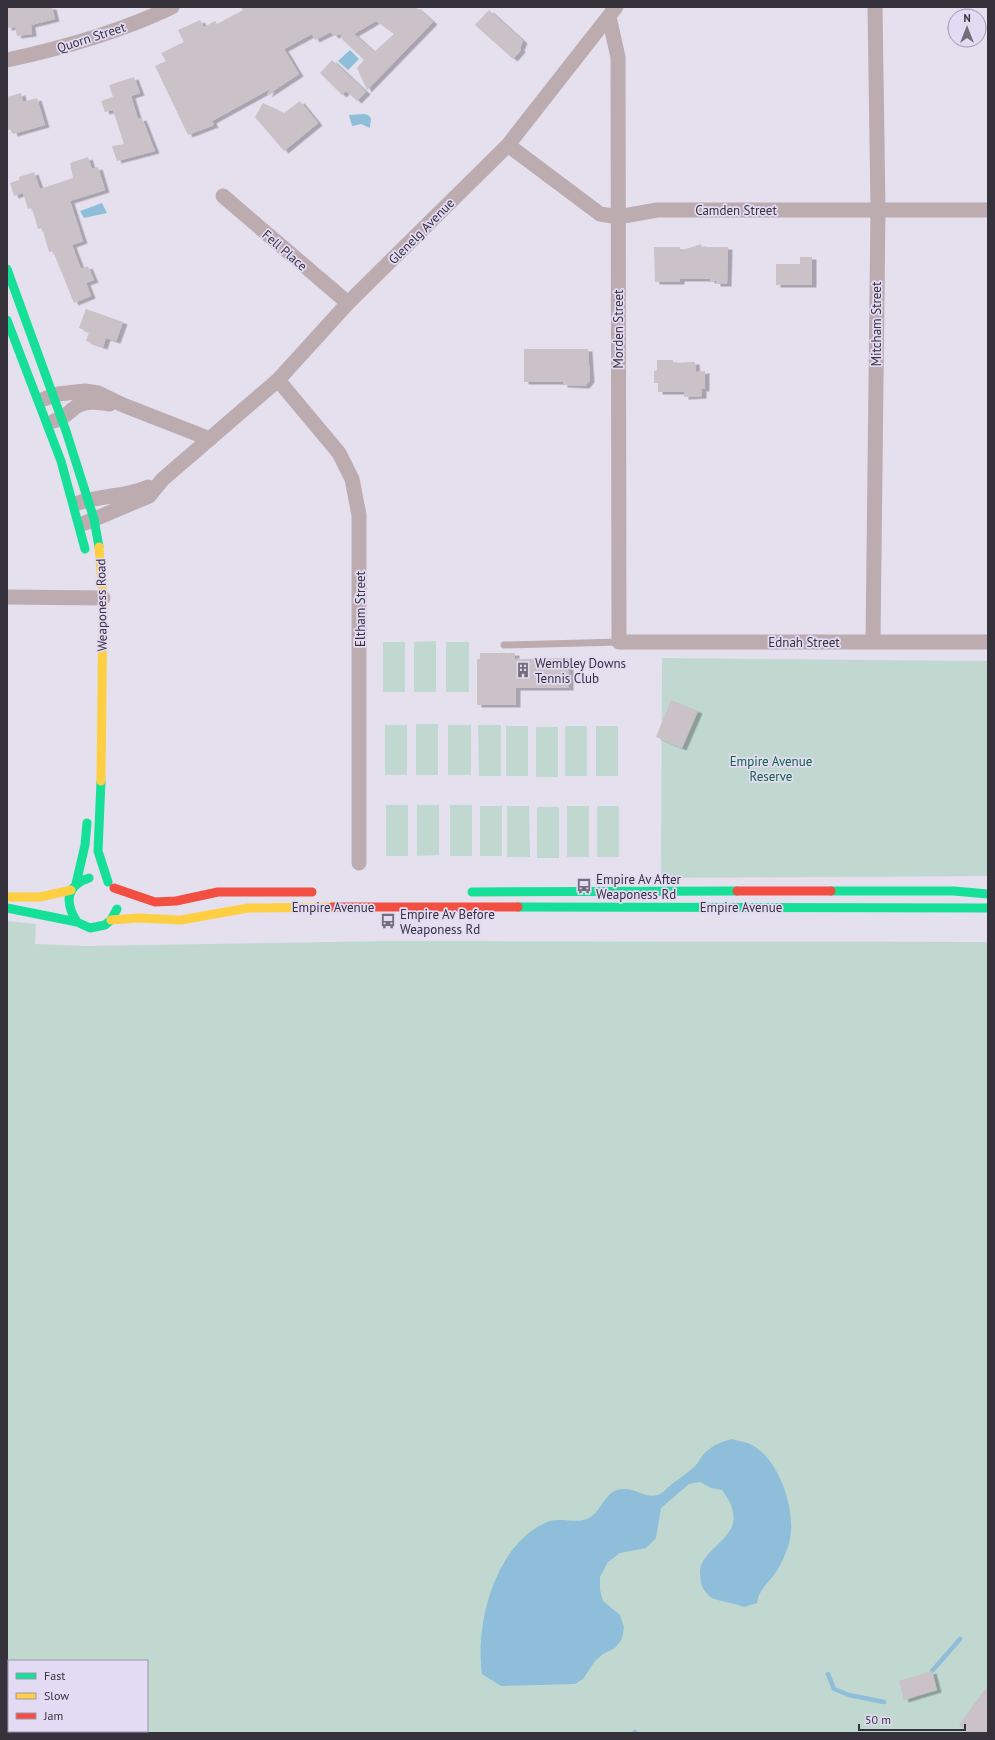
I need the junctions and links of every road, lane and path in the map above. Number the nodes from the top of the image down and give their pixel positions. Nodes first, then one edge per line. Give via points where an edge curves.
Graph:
1 (172, 7) edge
2 (875, 7) edge
3 (613, 12) edge
4 (7, 60) edge
5 (508, 145) junction
6 (223, 196) dead end
7 (878, 209) junction
8 (988, 210) edge
9 (618, 217) junction
10 (7, 269) edge
11 (348, 304) junction
12 (14, 311) edge
13 (7, 320) edge
14 (278, 380) junction
15 (46, 398) junction
16 (123, 405) junction
17 (55, 421) junction
18 (210, 439) junction
19 (164, 480) junction
20 (81, 502) junction
21 (87, 522) junction
22 (87, 558) dead end
23 (7, 597) edge
24 (93, 598) junction
25 (619, 642) junction
26 (873, 642) junction
27 (988, 642) edge
28 (504, 645) dead end
29 (87, 811) dead end
30 (359, 863) dead end
31 (111, 885) junction
32 (74, 887) junction
33 (324, 892) dead end
34 (465, 892) dead end
35 (988, 894) edge
36 (7, 897) edge
37 (7, 908) edge
38 (988, 908) edge
39 (111, 920) junction
40 (76, 922) junction

1 - 4 street, Quorn Street via 149,18 56,49
2 - 7 street, Mitcham Street
3 - 5 street, Glenelg Avenue
3 - 9 street, Morden Street via 618,57
5 - 9 street, Camden Street via 600,214
5 - 11 street, Glenelg Avenue
6 - 11 street, Fell Place
7 - 8 street, Camden Street
7 - 9 street, Camden Street via 657,210
7 - 26 street, Mitcham Street
9 - 25 street, Morden Street
10 - 12 main road, Weaponess Road
11 - 14 street, Glenelg Avenue
12 - 15 main road, Weaponess Road
13 - 15 main road, Weaponess Road
14 - 18 street, Glenelg Avenue
14 - 30 street, Eltham Street via 339,453 352,479 359,515
15 - 16 street via 85,391 98,393
15 - 17 main road, Weaponess Road
15 - 17 main road, Weaponess Road
16 - 17 street via 85,403 73,408 66,417
16 - 18 street
17 - 20 main road, Weaponess Road
17 - 20 main road, Weaponess Road
18 - 19 street, Glenelg Avenue
19 - 20 street, Glenelg Avenue via 125,494
19 - 21 street, Glenelg Avenue via 149,496
20 - 21 main road, Weaponess Road
20 - 21 main road, Weaponess Road
21 - 22 main road, Weaponess Road
21 - 24 main road, Weaponess Road via 101,556
23 - 24 street
24 - 31 main road, Weaponess Road via 102,752 98,851
25 - 26 street, Ednah Street
25 - 28 lane
26 - 27 street, Ednah Street
29 - 32 main road via 85,845
31 - 32 main road, Empire Avenue via 100,878 92,877 83,879
31 - 33 main road, Empire Avenue via 155,902 176,901 218,892
31 - 39 main road via 118,896 119,905
32 - 36 main road, Empire Avenue via 40,897
32 - 40 main road via 68,901 70,912
34 - 35 main road, Empire Avenue via 954,891
37 - 40 main road, Empire Avenue
38 - 39 main road, Empire Avenue via 295,907 248,908 181,920
39 - 40 main road, Empire Avenue via 98,928 90,928

